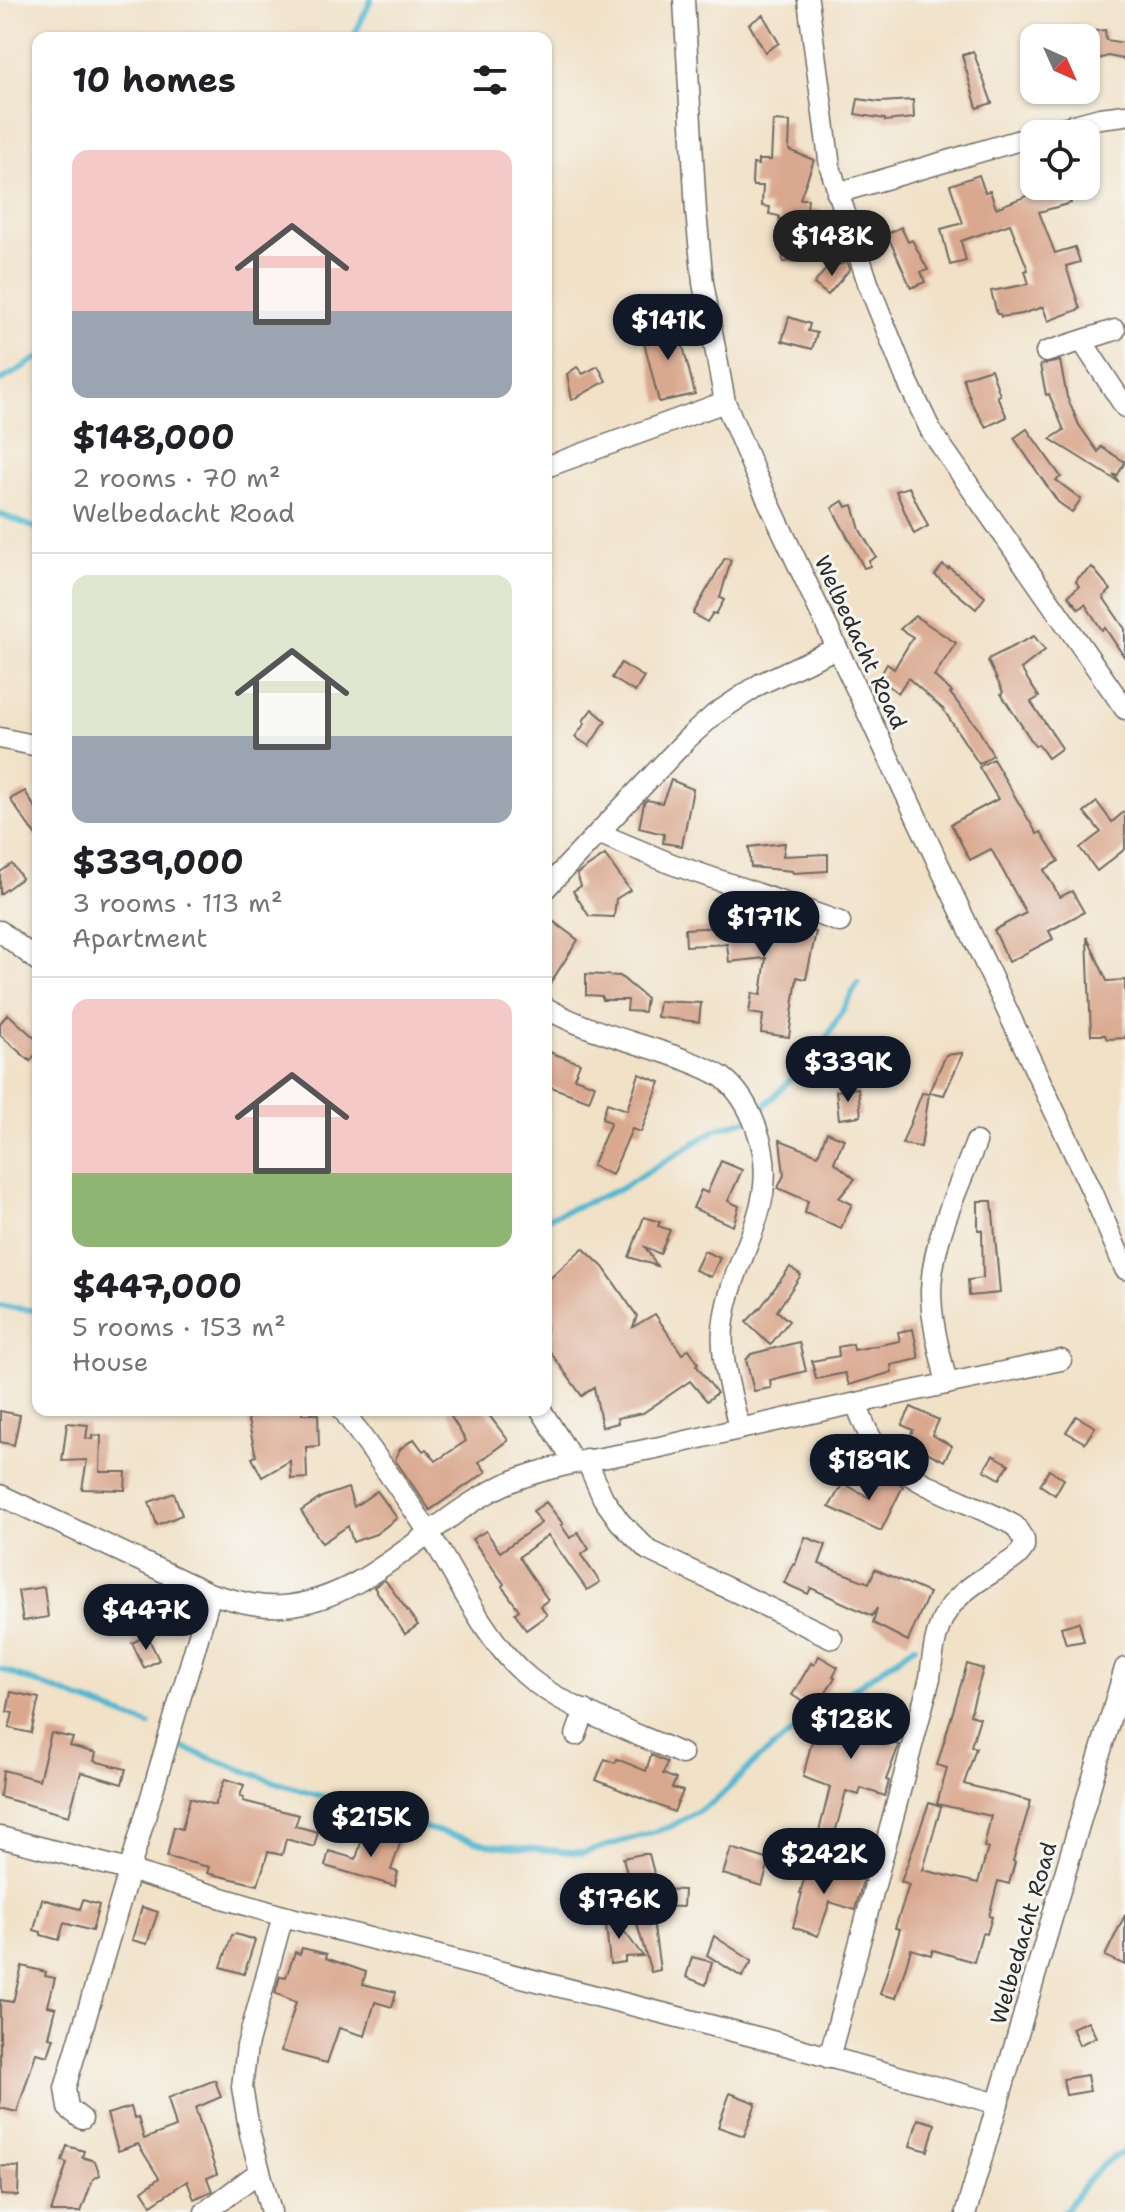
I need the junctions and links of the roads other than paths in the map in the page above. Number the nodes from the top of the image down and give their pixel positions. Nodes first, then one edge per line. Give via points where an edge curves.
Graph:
1 (684, 0) edge
2 (808, 0) edge
3 (1125, 115) edge
4 (1092, 120) edge
5 (1020, 140) edge
6 (837, 193) junction
7 (1115, 330) dead end
8 (1082, 341) junction
9 (1046, 352) dead end
10 (725, 402) junction
11 (1125, 407) edge
12 (552, 465) edge
13 (837, 648) junction
14 (1125, 709) edge
15 (0, 738) edge
16 (32, 745) edge
17 (598, 833) junction
18 (552, 882) edge
19 (840, 922) dead end
20 (0, 931) edge
21 (32, 956) edge
22 (552, 1011) edge
23 (976, 1142) dead end
24 (1125, 1269) edge
25 (1061, 1360) dead end
26 (947, 1384) junction
27 (856, 1404) junction
28 (347, 1416) edge
29 (546, 1416) edge
30 (739, 1429) junction
31 (580, 1461) junction
32 (0, 1495) edge
33 (428, 1532) junction
34 (211, 1594) junction
35 (832, 1638) dead end
36 (1125, 1668) edge
37 (585, 1710) junction
38 (576, 1735) dead end
39 (682, 1754) dead end
40 (0, 1837) edge
41 (128, 1870) junction
42 (283, 1916) junction
43 (829, 2058) junction
44 (998, 2104) junction
45 (82, 2119) dead end
46 (259, 2172) junction
47 (205, 2212) edge
48 (271, 2212) edge
49 (966, 2212) edge

1 - 10 street, Welbedacht Road via 699,241
2 - 6 street via 823,133
3 - 4 street
5 - 6 street
6 - 14 street via 873,296 931,431
7 - 8 street
8 - 9 street
8 - 11 street
10 - 12 street
10 - 13 street, Welbedacht Road
13 - 17 street via 760,684 715,714
13 - 24 street, Welbedacht Road
15 - 16 street
17 - 18 street
17 - 19 street
20 - 21 street
22 - 30 street via 716,1074 752,1115 765,1162 765,1192 726,1306 722,1338
23 - 26 street via 933,1264 932,1310
25 - 26 street
26 - 27 street
27 - 30 street
27 - 43 street via 876,1445 897,1466 1015,1526 1024,1547 1016,1558 972,1585 943,1617
28 - 33 street
29 - 31 street
30 - 31 street
31 - 33 street via 501,1486
31 - 35 street via 634,1539 648,1550
32 - 34 street
33 - 34 street via 326,1597 263,1606
33 - 37 street via 512,1661 539,1685
34 - 41 street
36 - 44 street, Welbedacht Road
37 - 38 street
37 - 39 street
40 - 41 street
41 - 42 street
41 - 45 street via 65,2088 68,2108
42 - 43 street
42 - 46 street via 243,2071 244,2103
43 - 44 street
44 - 49 street, Welbedacht Road
46 - 47 street
46 - 48 street

